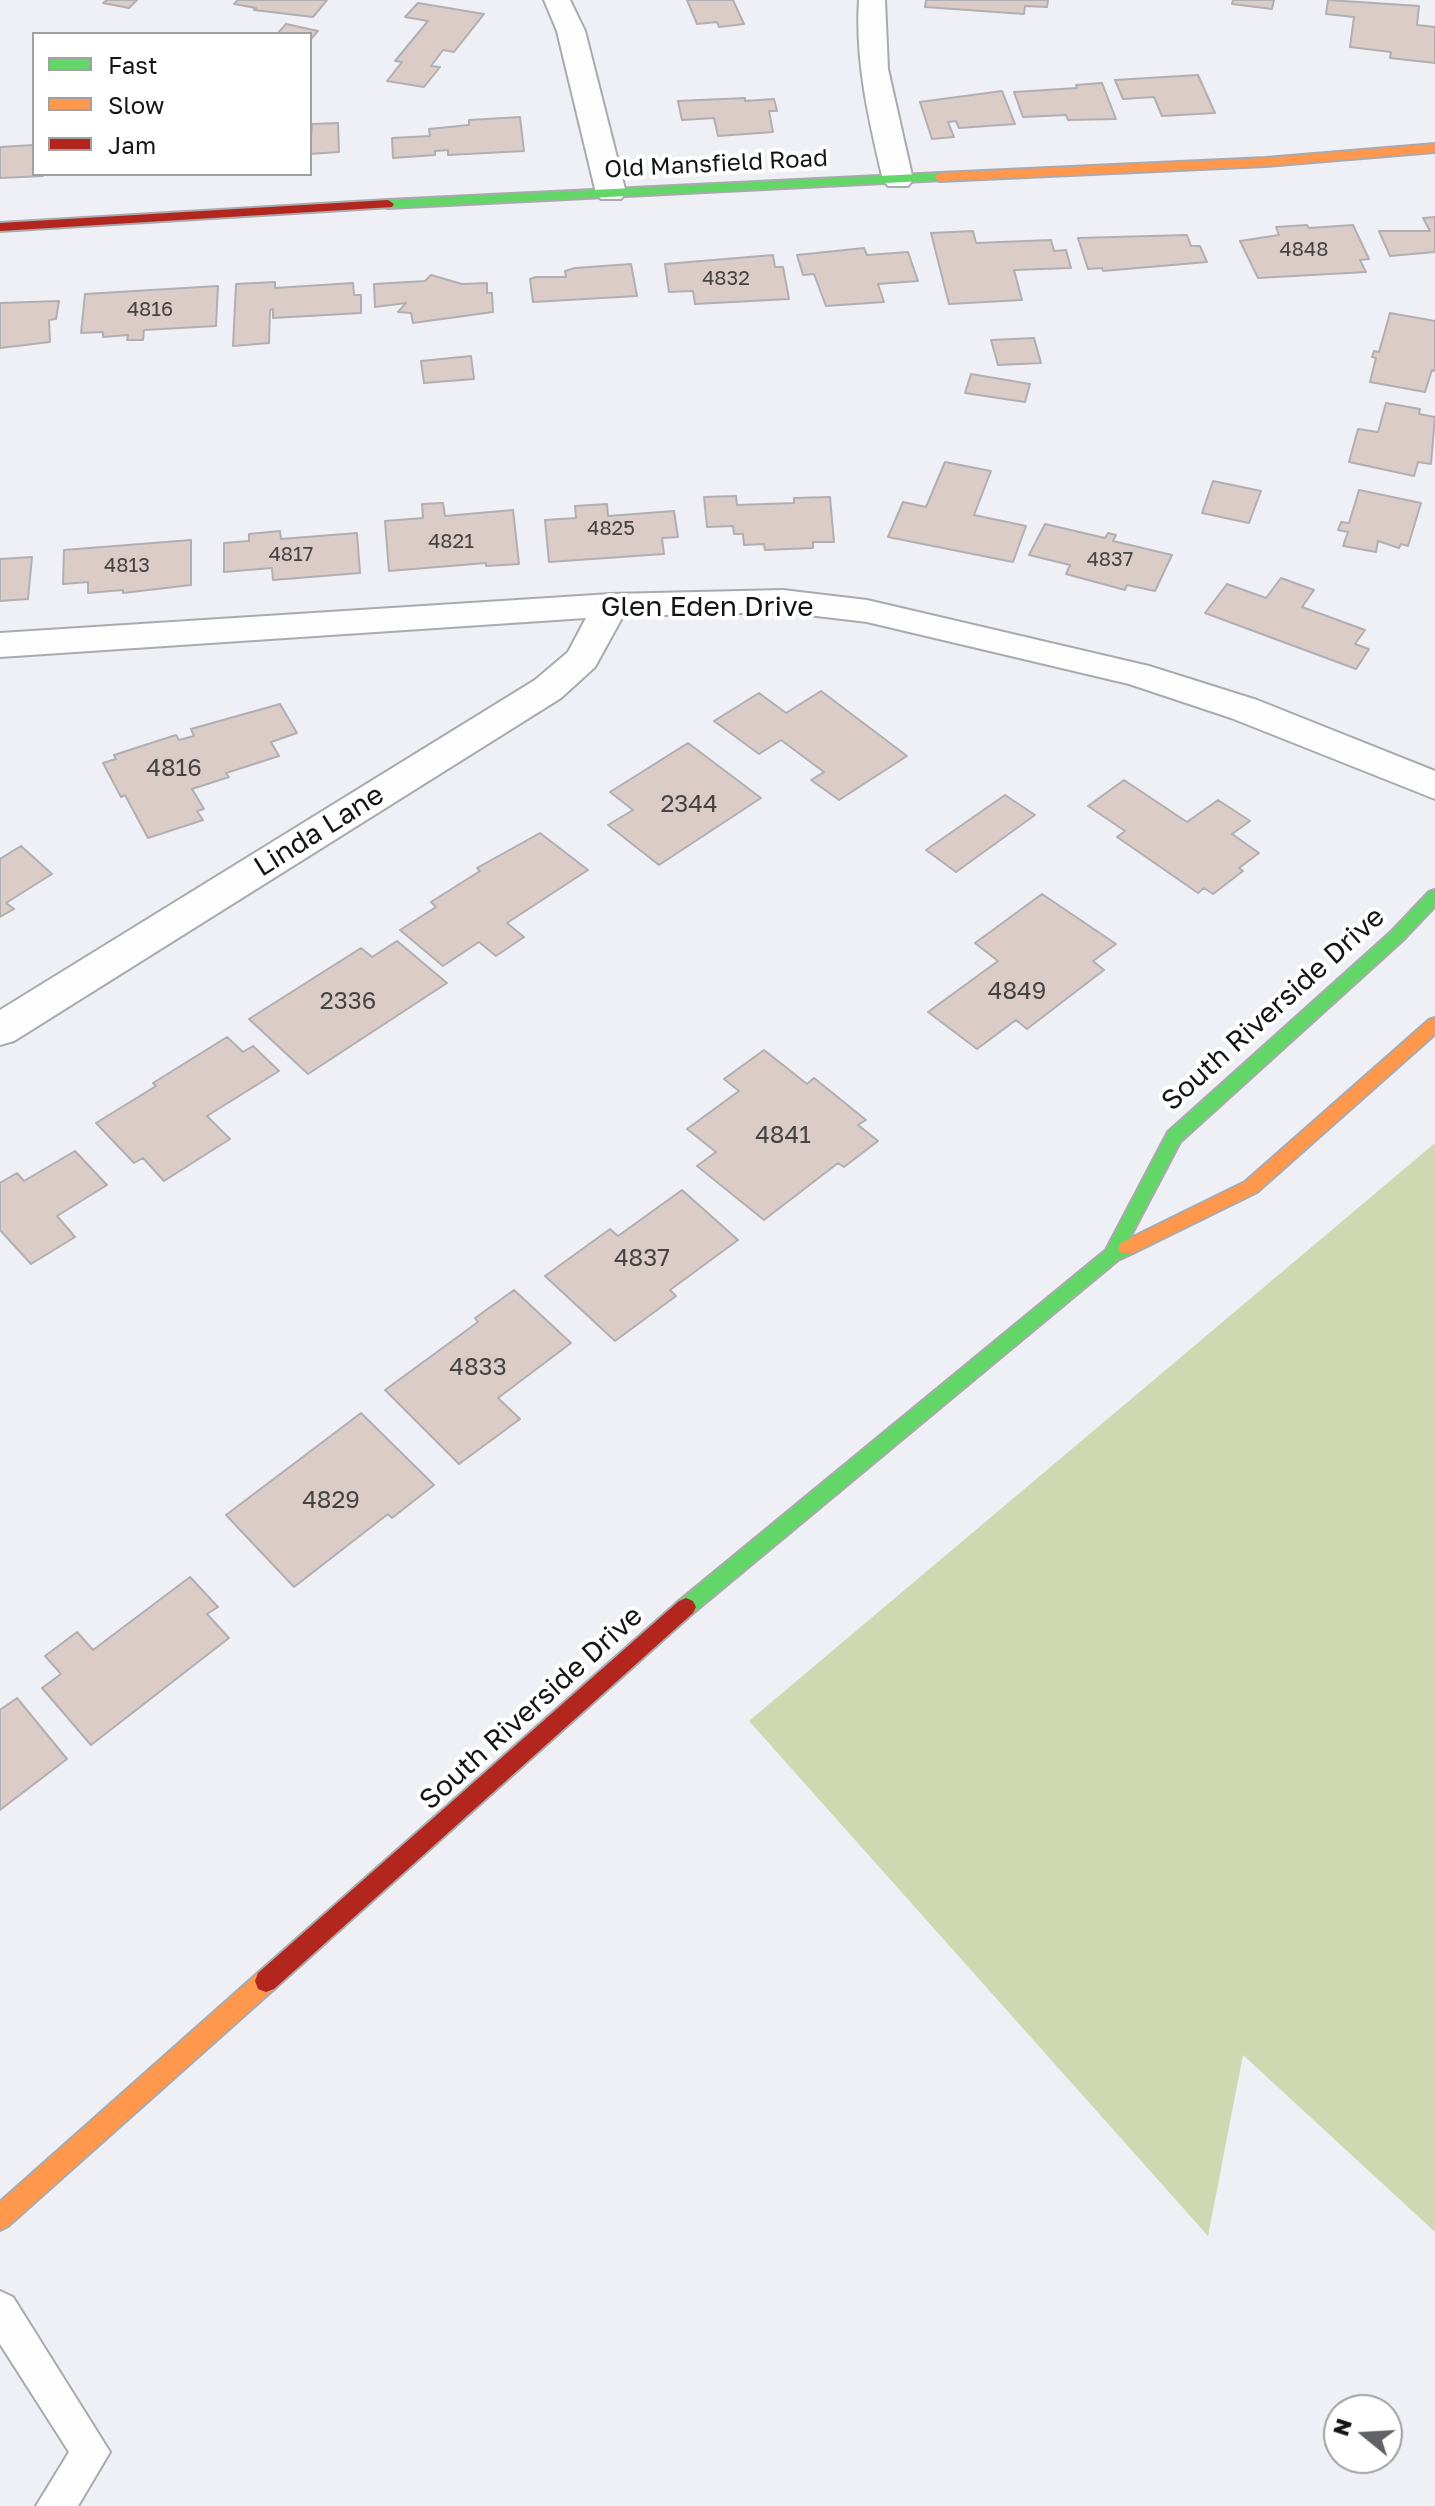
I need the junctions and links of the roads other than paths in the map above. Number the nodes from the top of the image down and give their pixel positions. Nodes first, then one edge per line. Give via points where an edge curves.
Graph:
1 (557, 0) edge
2 (872, 0) edge
3 (1435, 148) edge
4 (898, 180) junction
5 (611, 193) junction
6 (0, 227) edge
7 (611, 605) junction
8 (0, 645) edge
9 (1435, 786) edge
10 (1435, 896) edge
11 (1435, 1024) edge
12 (0, 1030) edge
13 (1112, 1255) junction
14 (0, 2218) edge
15 (0, 2310) edge
16 (91, 2452) junction
17 (41, 2506) edge
18 (55, 2506) edge

1 - 5 street via 571,31
2 - 4 street via 873,82
3 - 4 main road, Old Mansfield Road
4 - 5 main road, Old Mansfield Road
5 - 6 main road, Old Mansfield Road
7 - 8 street, Glen Eden Drive
7 - 9 street, Glen Eden Drive via 783,601 867,611 1136,674 1244,709
7 - 12 street, Linda Lane via 582,659 548,689
10 - 13 main road, South Riverside Drive via 1174,1137
11 - 13 main road, South Riverside Drive via 1251,1187
13 - 14 main road, South Riverside Drive via 671,1620
15 - 16 lane
16 - 17 lane
16 - 18 lane

